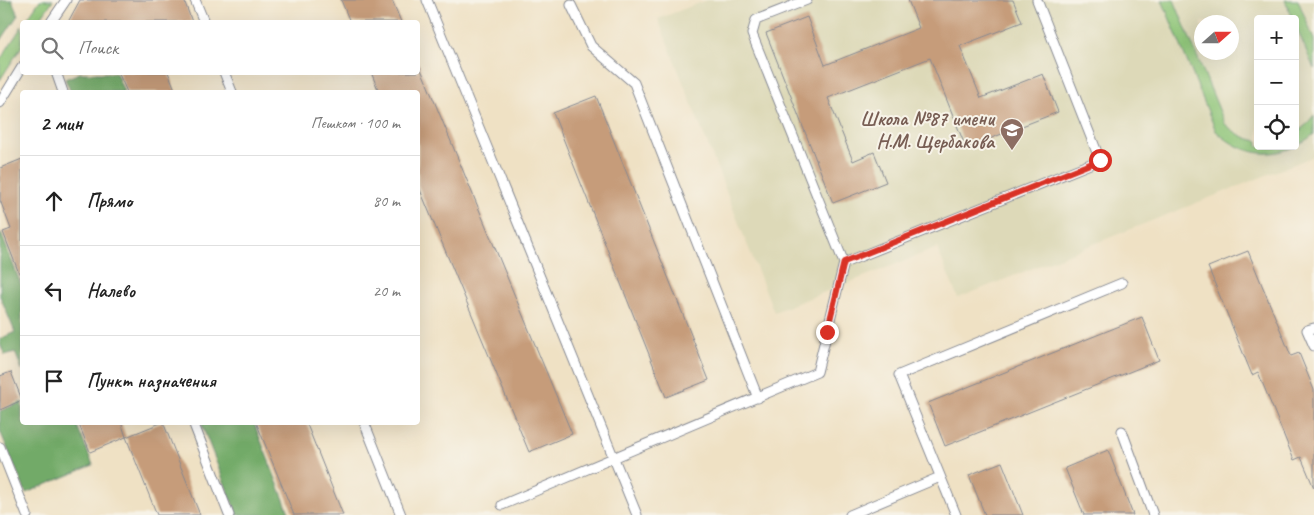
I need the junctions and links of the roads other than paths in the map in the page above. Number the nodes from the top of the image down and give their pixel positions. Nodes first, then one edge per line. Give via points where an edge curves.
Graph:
1 (66, 0) edge
2 (194, 0) edge
3 (427, 0) edge
4 (807, 0) edge
5 (1037, 0) edge
6 (571, 6) dead end
7 (52, 20) edge
8 (203, 20) edge
9 (20, 70) edge
10 (57, 75) edge
11 (225, 75) edge
12 (62, 90) edge
13 (231, 90) edge
14 (0, 103) edge
15 (844, 262) junction
16 (1122, 283) dead end
17 (1314, 328) edge
18 (1314, 346) edge
19 (758, 398) junction
20 (194, 425) edge
21 (365, 425) edge
22 (1122, 431) dead end
23 (0, 447) edge
24 (612, 457) junction
25 (940, 477) junction
26 (502, 505) dead end
27 (28, 515) edge
28 (229, 515) edge
29 (402, 515) edge
30 (636, 515) edge
31 (850, 515) edge
32 (956, 515) edge
33 (1153, 515) edge

1 - 7 lane
2 - 8 lane
3 - 24 lane
4 - 15 lane via 756,20 752,34
5 - 15 lane via 1100,160
6 - 19 lane via 590,46 634,83
9 - 14 lane
10 - 12 lane
11 - 13 lane
15 - 19 lane via 817,372
16 - 25 lane via 899,375
17 - 18 lane via 1307,330
19 - 24 lane
20 - 28 lane
21 - 29 lane
22 - 33 lane
23 - 27 lane
24 - 26 lane
24 - 30 lane
25 - 31 lane
25 - 32 lane

